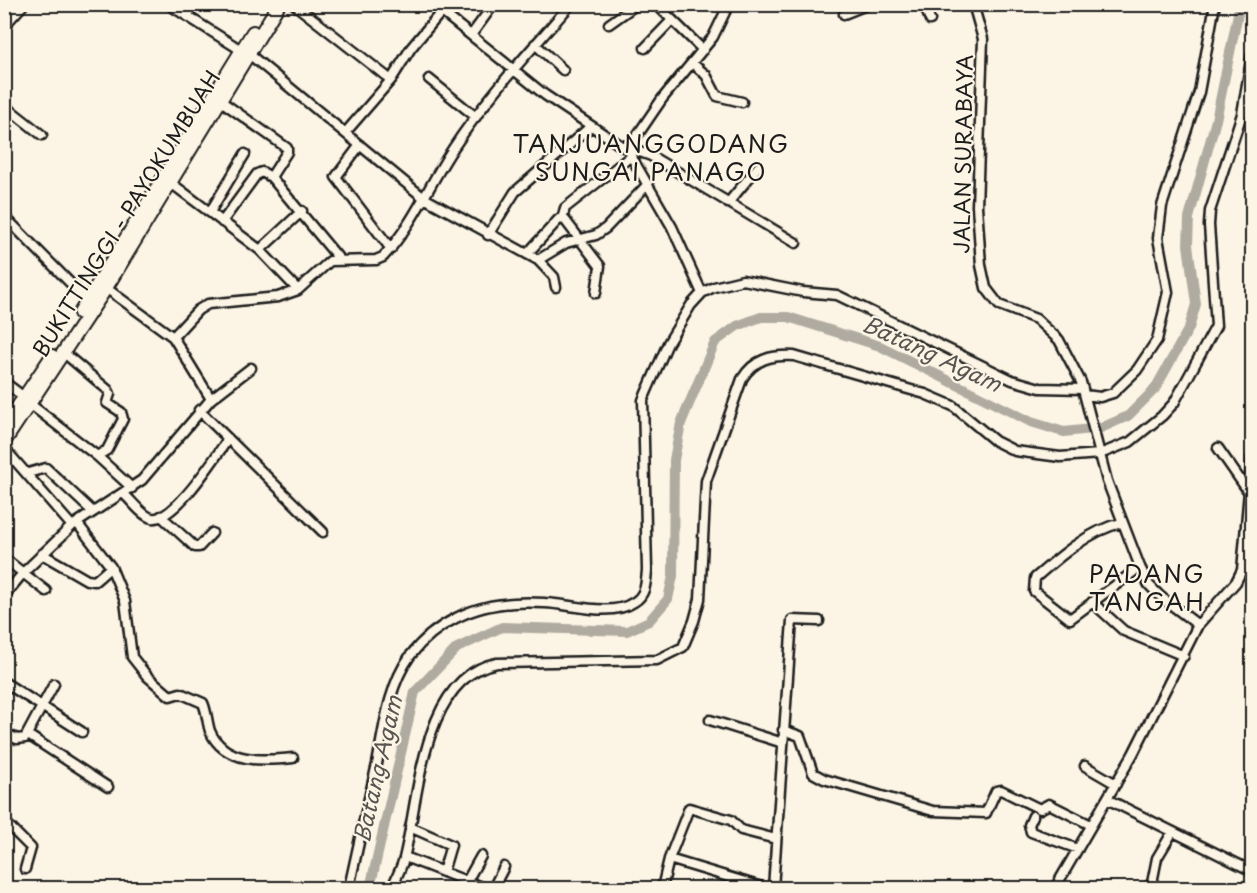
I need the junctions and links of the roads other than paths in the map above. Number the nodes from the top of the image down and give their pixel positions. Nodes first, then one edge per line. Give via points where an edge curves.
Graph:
1 (24, 4) edge
2 (168, 4) edge
3 (195, 4) edge
4 (271, 4) edge
5 (279, 4) edge
6 (294, 4) edge
7 (432, 4) edge
8 (494, 4) edge
9 (571, 4) edge
10 (637, 4) edge
11 (656, 4) edge
12 (729, 4) edge
13 (869, 4) edge
14 (924, 4) edge
15 (973, 4) edge
16 (1215, 4) edge
17 (442, 11) junction
18 (844, 14) dead end
19 (187, 16) junction
20 (672, 20) junction
21 (930, 20) dead end
22 (609, 24) dead end
23 (4, 26) edge
24 (472, 34) junction
25 (536, 44) junction
26 (645, 48) dead end
27 (703, 50) junction
28 (245, 52) junction
29 (1252, 54) edge
30 (692, 63) junction
31 (515, 69) junction
32 (563, 70) dead end
33 (429, 79) dead end
34 (390, 80) junction
35 (221, 101) junction
36 (742, 102) dead end
37 (4, 105) edge
38 (476, 117) junction
39 (590, 128) junction
40 (197, 132) junction
41 (345, 133) junction
42 (42, 135) dead end
43 (360, 145) junction
44 (630, 149) junction
45 (244, 154) dead end
46 (182, 157) junction
47 (758, 167) dead end
48 (271, 177) junction
49 (171, 183) junction
50 (648, 184) junction
51 (424, 198) junction
52 (728, 203) junction
53 (302, 211) junction
54 (210, 212) junction
55 (4, 216) edge
56 (562, 219) junction
57 (222, 222) junction
58 (488, 235) junction
59 (580, 237) junction
60 (796, 243) dead end
61 (391, 249) junction
62 (260, 250) junction
63 (527, 254) junction
64 (340, 260) junction
65 (538, 260) junction
66 (556, 287) dead end
67 (106, 288) junction
68 (298, 290) junction
69 (596, 293) dead end
70 (702, 293) junction
71 (88, 301) junction
72 (173, 337) junction
73 (64, 352) junction
74 (251, 368) dead end
75 (4, 382) edge
76 (1085, 396) junction
77 (211, 399) junction
78 (27, 401) junction
79 (199, 410) junction
80 (16, 417) junction
81 (4, 427) edge
82 (228, 439) junction
83 (4, 442) edge
84 (4, 448) edge
85 (1218, 448) dead end
86 (1101, 454) junction
87 (97, 456) junction
88 (1252, 457) edge
89 (28, 473) junction
90 (132, 488) junction
91 (1248, 491) junction
92 (124, 494) junction
93 (93, 512) junction
94 (161, 516) junction
95 (1121, 523) junction
96 (74, 525) junction
97 (322, 532) dead end
98 (212, 533) dead end
99 (42, 554) junction
100 (4, 558) edge
101 (111, 567) junction
102 (1140, 567) junction
103 (23, 573) junction
104 (46, 591) dead end
105 (4, 596) edge
106 (1092, 602) junction
107 (819, 621) dead end
108 (1198, 625) junction
109 (1184, 656) junction
110 (4, 682) edge
111 (54, 684) dead end
112 (43, 705) junction
113 (710, 720) dead end
114 (783, 730) junction
115 (82, 732) dead end
116 (4, 733) edge
117 (28, 735) junction
118 (783, 743) junction
119 (293, 758) dead end
120 (1085, 766) dead end
121 (1116, 784) junction
122 (108, 787) dead end
123 (1107, 799) junction
124 (1033, 816) dead end
125 (4, 821) edge
126 (1091, 825) junction
127 (410, 826) junction
128 (1172, 833) junction
129 (776, 839) junction
130 (1078, 849) junction
131 (481, 856) dead end
132 (405, 857) junction
133 (669, 859) junction
134 (504, 867) dead end
135 (25, 869) dead end
136 (1252, 871) edge
137 (443, 872) junction
138 (467, 881) junction
139 (480, 887) edge
140 (349, 888) edge
141 (392, 888) edge
142 (493, 888) edge
143 (662, 888) edge
144 (765, 888) edge
145 (773, 888) edge
146 (1055, 888) edge
147 (1146, 888) edge

1 - 23 street
2 - 19 street
3 - 19 street
4 - 28 highway, BUKITTINGGI - PAYOKUMBUAH
5 - 28 highway, BUKITTINGGI - PAYOKUMBUAH
6 - 34 street
7 - 17 street
8 - 24 street
9 - 25 street
10 - 22 street
11 - 20 street
12 - 27 street
13 - 18 street
14 - 21 street
15 - 76 street, JALAN SURABAYA via 983,39 977,206 986,288 999,305 1036,319 1059,340
16 - 76 street via 1197,103 1162,206 1158,238 1168,291 1157,340 1137,370 1113,393
17 - 24 street
17 - 34 street
19 - 28 street
20 - 26 street
20 - 27 street
24 - 31 street
25 - 31 street
25 - 32 street
27 - 30 street
28 - 35 highway, BUKITTINGGI - PAYOKUMBUAH
28 - 40 highway, BUKITTINGGI - PAYOKUMBUAH
28 - 41 street
29 - 86 street via 1242,114 1210,211 1216,326 1174,403 1130,442
30 - 36 street via 706,75 717,96
30 - 44 street via 662,99
31 - 38 street
31 - 39 street
33 - 38 street
34 - 41 street
35 - 40 highway, BUKITTINGGI - PAYOKUMBUAH
35 - 48 street via 288,149
37 - 42 street
38 - 51 street
39 - 44 street
39 - 58 street via 515,192
40 - 46 highway, BUKITTINGGI - PAYOKUMBUAH
41 - 43 street
43 - 51 street
43 - 61 street via 336,177
44 - 50 street
44 - 52 street via 651,156
44 - 56 street via 565,208
45 - 54 street
46 - 49 highway, BUKITTINGGI - PAYOKUMBUAH
46 - 71 highway, BUKITTINGGI - PAYOKUMBUAH
47 - 52 street
48 - 53 street
48 - 57 street via 262,172 257,174
49 - 54 street
49 - 67 highway, BUKITTINGGI - PAYOKUMBUAH
50 - 59 street via 606,228
50 - 70 street
51 - 58 street
51 - 61 street
52 - 60 street
53 - 62 street
53 - 64 street
54 - 57 street
55 - 71 street
56 - 59 street
56 - 63 street
57 - 62 street
58 - 63 street
59 - 65 street
59 - 69 street via 600,266
61 - 64 street via 376,260
62 - 68 street
63 - 65 street
64 - 68 street via 330,261
65 - 66 street via 554,277
67 - 72 street
67 - 73 highway, BUKITTINGGI - PAYOKUMBUAH
68 - 72 street via 270,299 208,304
70 - 76 street via 729,281 742,280 837,295 1012,380
70 - 140 street via 668,343 643,400 647,570 640,598 633,604 608,608 525,602 477,609 428,636 410,656 391,696
71 - 78 highway, BUKITTINGGI - PAYOKUMBUAH
72 - 77 street
73 - 78 highway, BUKITTINGGI - PAYOKUMBUAH
73 - 87 street via 108,390 107,403 121,411 123,419 106,450
74 - 77 street
75 - 78 street
76 - 86 street, JALAN SURABAYA
77 - 79 street
78 - 80 highway, BUKITTINGGI - PAYOKUMBUAH
78 - 87 street
79 - 82 street
79 - 90 street
80 - 81 highway, BUKITTINGGI - PAYOKUMBUAH
80 - 83 highway, BUKITTINGGI - PAYOKUMBUAH
82 - 94 street via 184,498
82 - 97 street
84 - 89 street
85 - 91 street
86 - 95 street, JALAN SURABAYA
86 - 127 street via 1060,457 1015,451 995,441 953,406 925,394 794,356 762,359 742,379 706,481 700,598 683,647 657,660 497,663 483,665 465,676 436,719
87 - 90 street
88 - 91 street
89 - 93 street via 46,468
89 - 96 street
90 - 92 street
91 - 108 street via 1242,570
92 - 93 street
92 - 94 street via 148,516
93 - 96 street
94 - 98 street via 195,547
95 - 102 street, JALAN SURABAYA
95 - 106 street via 1098,531 1034,581 1034,591 1067,618
96 - 99 street
96 - 101 street
99 - 101 street via 92,582
99 - 103 street
100 - 103 street
101 - 119 street via 125,601 132,657 147,676 170,696 180,693 203,703 210,731 223,748 255,760
102 - 106 street
102 - 108 street, JALAN SURABAYA via 1161,597
103 - 104 street
103 - 105 street
106 - 109 street via 1124,631
107 - 114 street via 792,619
108 - 109 street
109 - 121 street
110 - 112 street
111 - 112 street
112 - 115 street
112 - 117 street
113 - 118 street
114 - 118 street
114 - 126 street via 800,736 813,772 824,779 939,812 986,813 1000,790 1040,809 1049,804
116 - 117 street via 22,740
117 - 122 street
118 - 129 street
120 - 121 street
121 - 123 street
123 - 126 street
123 - 128 street
124 - 130 street via 1031,832
125 - 135 street via 31,848
126 - 130 street
127 - 132 street
127 - 137 street via 451,845
128 - 136 street
128 - 147 street via 1157,858 1152,883
129 - 133 street via 741,830 731,820 691,807
129 - 145 street
130 - 146 street
131 - 138 street
132 - 137 street
132 - 141 street
133 - 143 street
133 - 144 street
134 - 142 street
137 - 138 street
138 - 139 street

